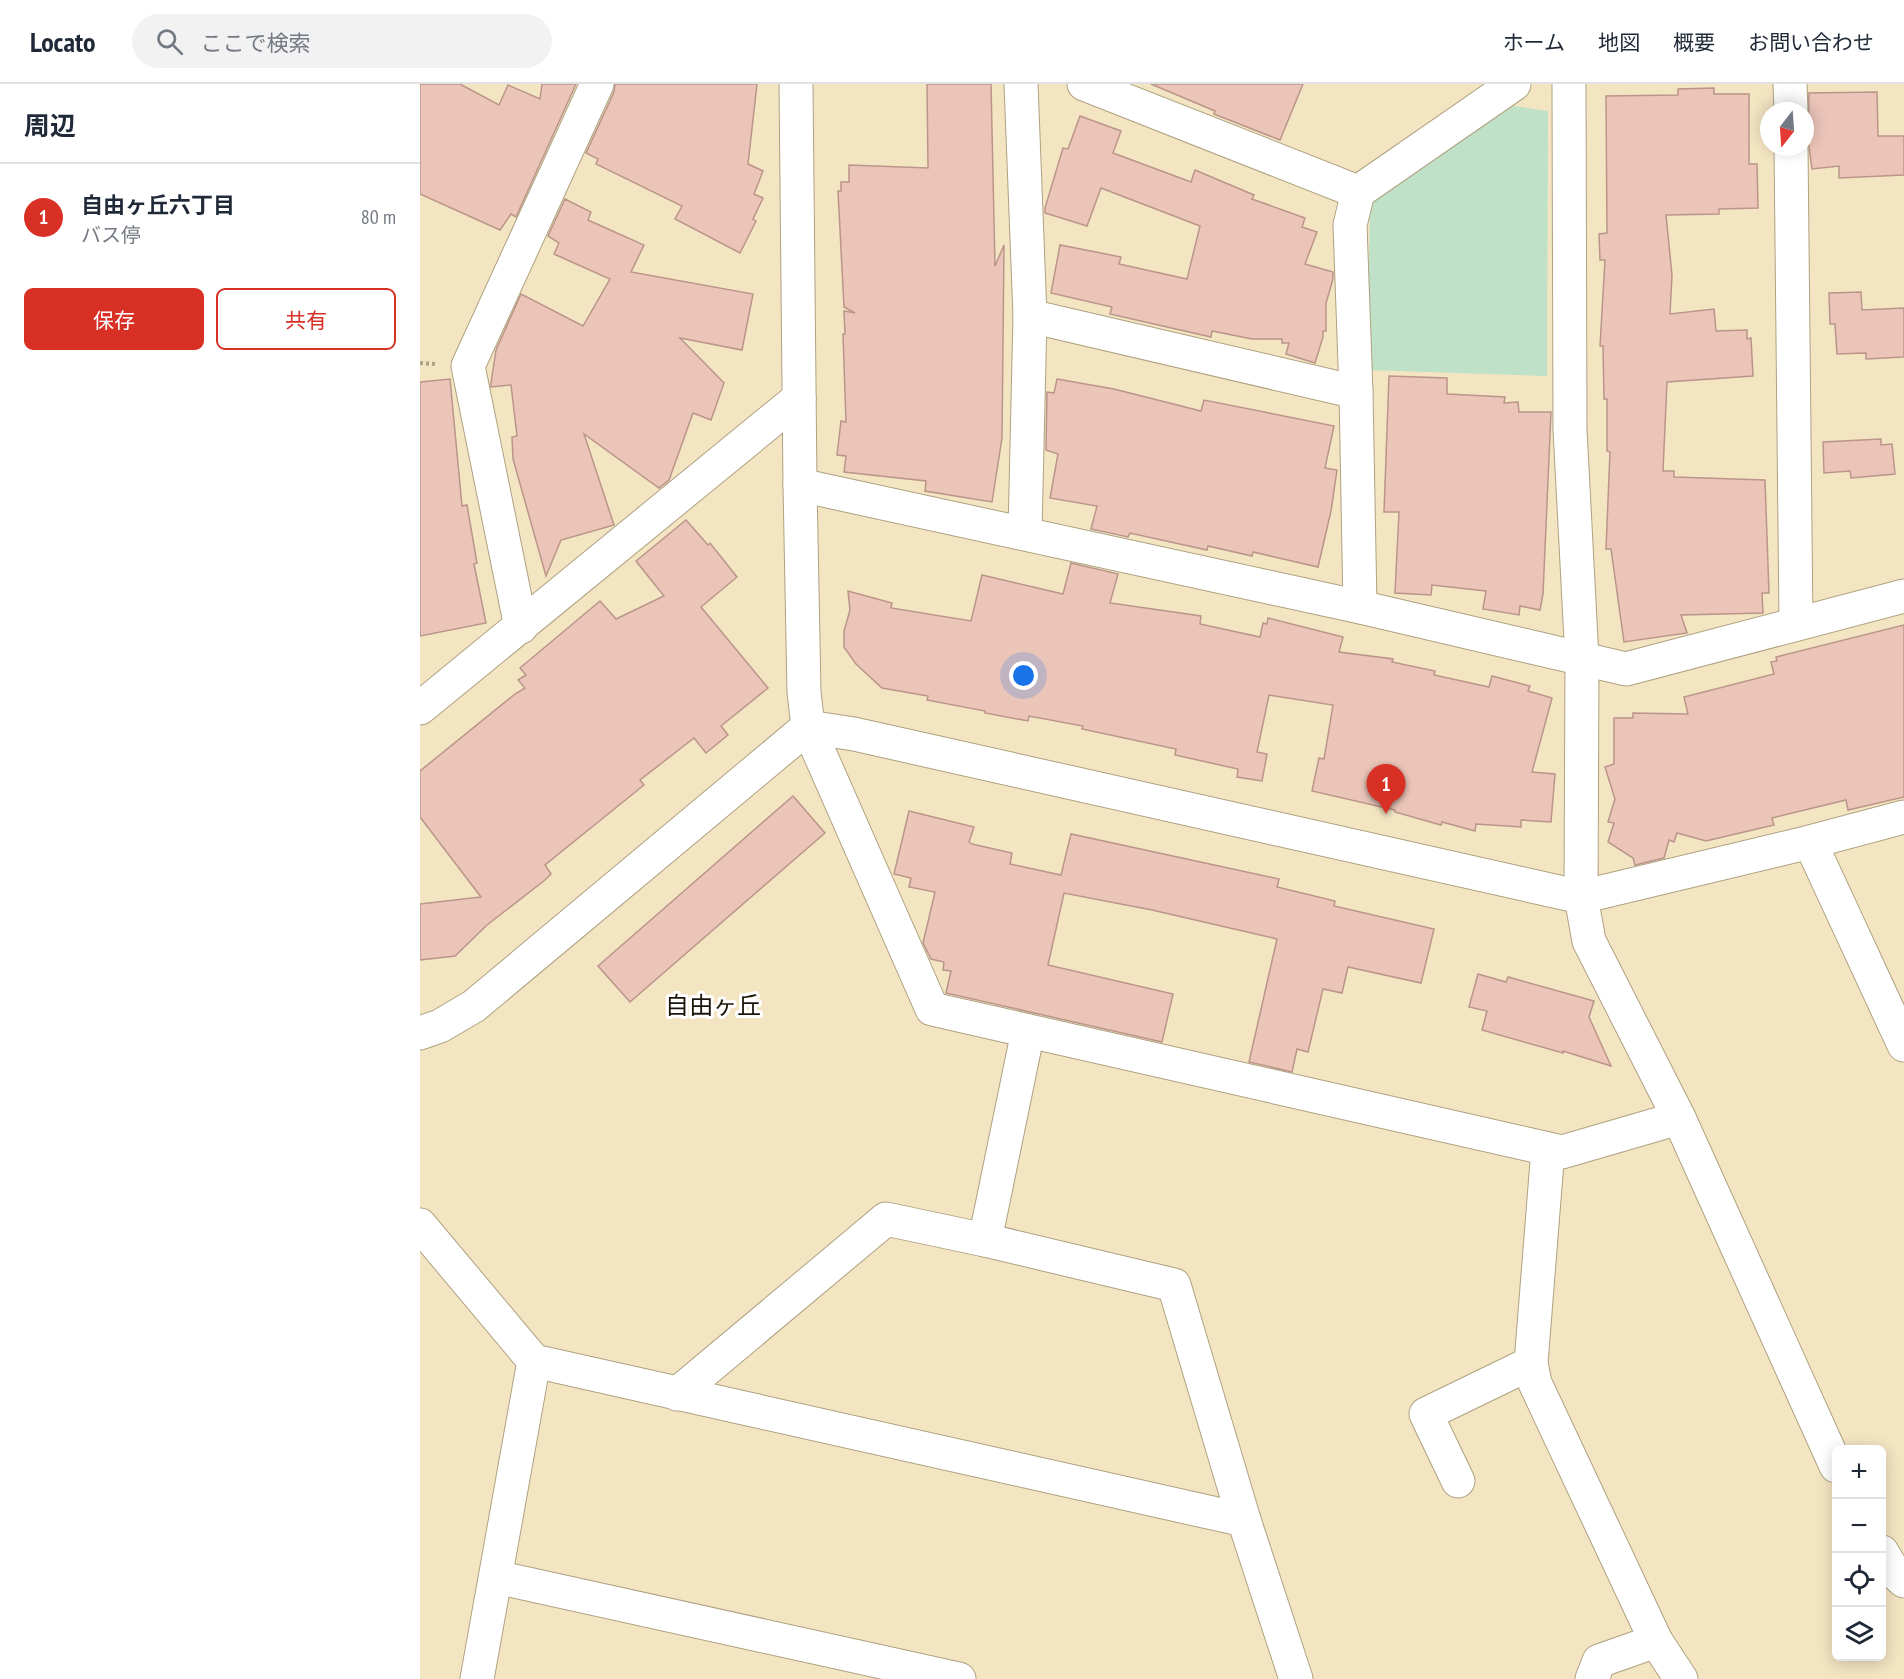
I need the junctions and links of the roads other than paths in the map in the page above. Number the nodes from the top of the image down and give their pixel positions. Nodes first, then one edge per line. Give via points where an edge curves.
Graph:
1 (597, 84) edge
2 (796, 84) edge
3 (1021, 84) edge
4 (1084, 84) edge
5 (1514, 84) edge
6 (1569, 84) edge
7 (1791, 84) edge
8 (1791, 102) edge
9 (1791, 156) edge
10 (1358, 192) junction
11 (1029, 316) junction
12 (1356, 392) junction
13 (799, 398) junction
14 (800, 484) junction
15 (1025, 532) junction
16 (1904, 596) edge
17 (1360, 606) junction
18 (1796, 624) junction
19 (520, 627) junction
20 (1582, 658) junction
21 (420, 708) edge
22 (808, 727) junction
23 (1904, 817) edge
24 (1810, 842) junction
25 (1581, 897) junction
26 (1028, 1031) junction
27 (420, 1033) edge
28 (1904, 1045) edge
29 (1679, 1118) junction
30 (1548, 1149) junction
31 (420, 1225) edge
32 (985, 1240) junction
33 (534, 1360) junction
34 (1531, 1363) junction
35 (677, 1394) junction
36 (1832, 1457) edge
37 (1458, 1481) dead end
38 (1244, 1520) junction
39 (1882, 1553) edge
40 (496, 1577) junction
41 (1904, 1581) edge
42 (1656, 1641) junction
43 (477, 1679) edge
44 (959, 1679) edge
45 (1296, 1679) edge
46 (1592, 1679) edge
47 (1681, 1679) edge

1 - 19 street via 468,366
2 - 13 street
3 - 11 street
4 - 10 street
5 - 10 street
6 - 20 street via 1570,430
7 - 8 street
9 - 18 street
10 - 12 street via 1350,225
11 - 12 street
11 - 15 street
12 - 17 street
13 - 14 street
13 - 19 street
14 - 15 street
14 - 22 street
15 - 17 street
16 - 18 street
17 - 20 street
18 - 20 street via 1626,669
19 - 21 street
20 - 25 street
22 - 25 street via 854,734
22 - 26 street via 932,1009
22 - 27 street via 474,1006
23 - 24 street
24 - 25 street
24 - 28 street
25 - 29 street via 1589,941
26 - 30 street
26 - 32 street
29 - 30 street via 1562,1152
29 - 36 street
30 - 34 street
31 - 33 street
32 - 35 street via 886,1219
32 - 38 street via 1174,1285
33 - 35 street
33 - 40 street
34 - 37 street via 1426,1414
34 - 42 street via 1535,1383
35 - 38 street
38 - 45 street
39 - 41 street
40 - 43 street
40 - 44 street
42 - 46 street via 1599,1661
42 - 47 street

